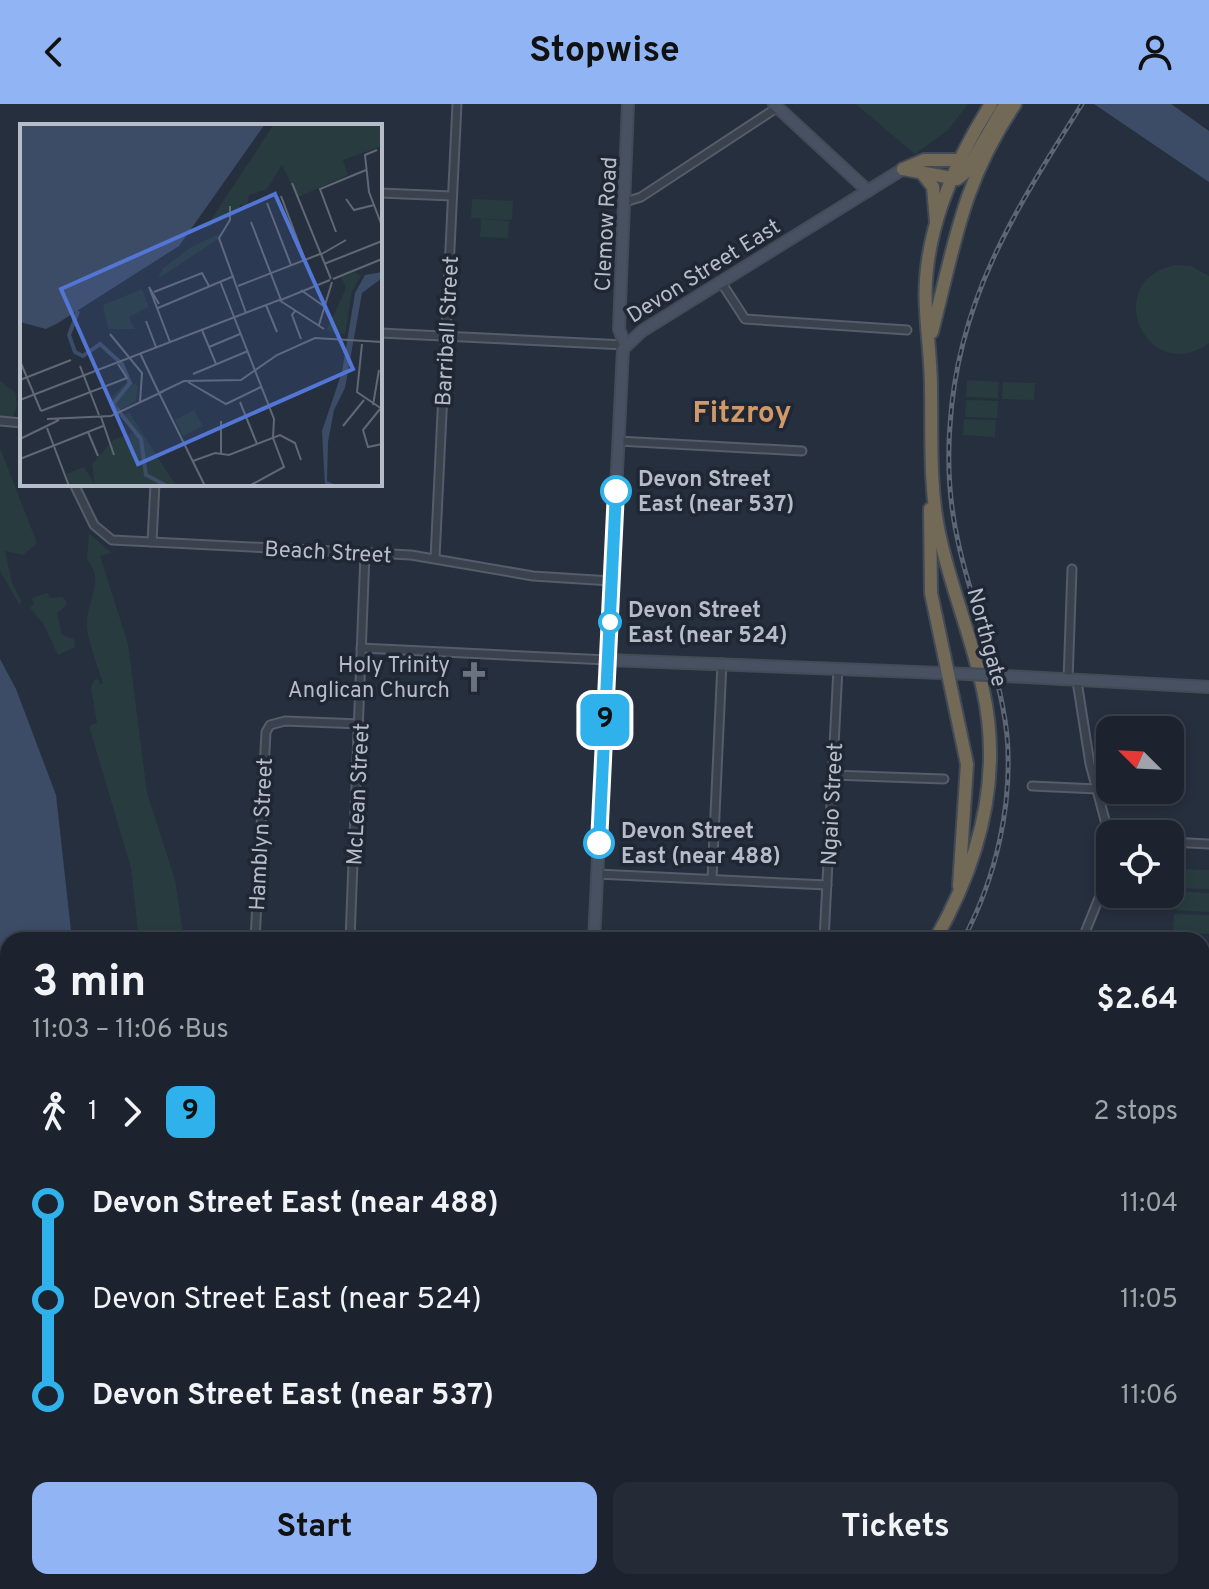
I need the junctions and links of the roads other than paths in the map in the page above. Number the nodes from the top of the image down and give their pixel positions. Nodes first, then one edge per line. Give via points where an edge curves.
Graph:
1 (457, 104) edge
2 (628, 104) edge
3 (991, 104) edge
4 (1006, 104) edge
5 (1015, 104) edge
6 (776, 106) edge
7 (960, 160) junction
8 (903, 169) junction
9 (922, 173) junction
10 (953, 178) junction
11 (868, 191) junction
12 (382, 193) edge
13 (452, 196) junction
14 (625, 202) junction
15 (937, 225) junction
16 (721, 282) junction
17 (907, 330) dead end
18 (382, 333) edge
19 (931, 335) junction
20 (446, 336) junction
21 (625, 345) junction
22 (0, 421) edge
23 (20, 423) edge
24 (618, 441) junction
25 (802, 451) dead end
26 (933, 482) junction
27 (75, 486) edge
28 (155, 486) edge
29 (152, 542) junction
30 (365, 553) junction
31 (435, 558) junction
32 (1072, 569) dead end
33 (611, 581) junction
34 (361, 648) junction
35 (608, 660) junction
36 (722, 663) junction
37 (838, 668) junction
38 (947, 673) junction
39 (1072, 680) junction
40 (1209, 687) edge
41 (360, 724) junction
42 (832, 775) junction
43 (944, 779) dead end
44 (1096, 785) edge
45 (1032, 786) dead end
46 (1096, 789) edge
47 (1184, 843) edge
48 (1209, 844) edge
49 (597, 874) junction
50 (712, 879) junction
51 (827, 885) junction
52 (1096, 905) edge
53 (951, 912) junction
54 (255, 932) edge
55 (350, 932) edge
56 (594, 932) edge
57 (824, 932) edge
58 (940, 932) edge
59 (1085, 932) edge

1 - 13 street, Barriball Street
2 - 14 street, Clemow Road
3 - 7 highway, Northgate
4 - 10 highway via 966,172
5 - 19 highway, Northgate via 974,177 952,240
6 - 11 street
6 - 14 street via 649,192
7 - 8 highway via 924,160
7 - 10 highway, Northgate
8 - 9 highway
8 - 11 street, Devon Street East
9 - 10 highway
9 - 15 highway via 933,187
10 - 15 highway, Northgate
11 - 16 street, Devon Street East
12 - 13 street
13 - 20 street, Barriball Street
14 - 21 street, Clemow Road via 619,329
15 - 19 highway, Northgate via 926,309
16 - 17 street via 745,319
16 - 21 street, Devon Street East
18 - 20 street
19 - 26 highway, Northgate
20 - 21 street
20 - 31 street, Barriball Street
21 - 24 street, Devon Street East
22 - 23 street
24 - 25 street
24 - 33 street, Devon Street East
26 - 38 highway via 929,579
26 - 53 highway, Northgate via 943,550 984,691 991,757 979,845
27 - 29 street, Beach Street via 104,536
28 - 29 street
29 - 30 street, Beach Street
30 - 31 street, Beach Street
30 - 34 street, McLean Street
31 - 33 street, Beach Street via 533,576
32 - 39 street
33 - 35 street, Devon Street East
34 - 35 street
34 - 41 street, McLean Street
35 - 36 street
35 - 49 street, Devon Street East
36 - 37 street
36 - 50 street
37 - 38 street
37 - 42 street, Ngaio Street
38 - 39 street, bridge
38 - 53 highway via 962,731 967,780 961,873
39 - 40 street
39 - 44 street
41 - 54 street, Hamblyn Street via 285,721 270,725 266,732
41 - 55 street, McLean Street
42 - 43 street
42 - 51 street, Ngaio Street
45 - 46 street
47 - 48 street
49 - 50 street
49 - 56 street, Devon Street East
50 - 51 street
51 - 57 street, Ngaio Street
52 - 59 street
53 - 58 highway, Northgate

